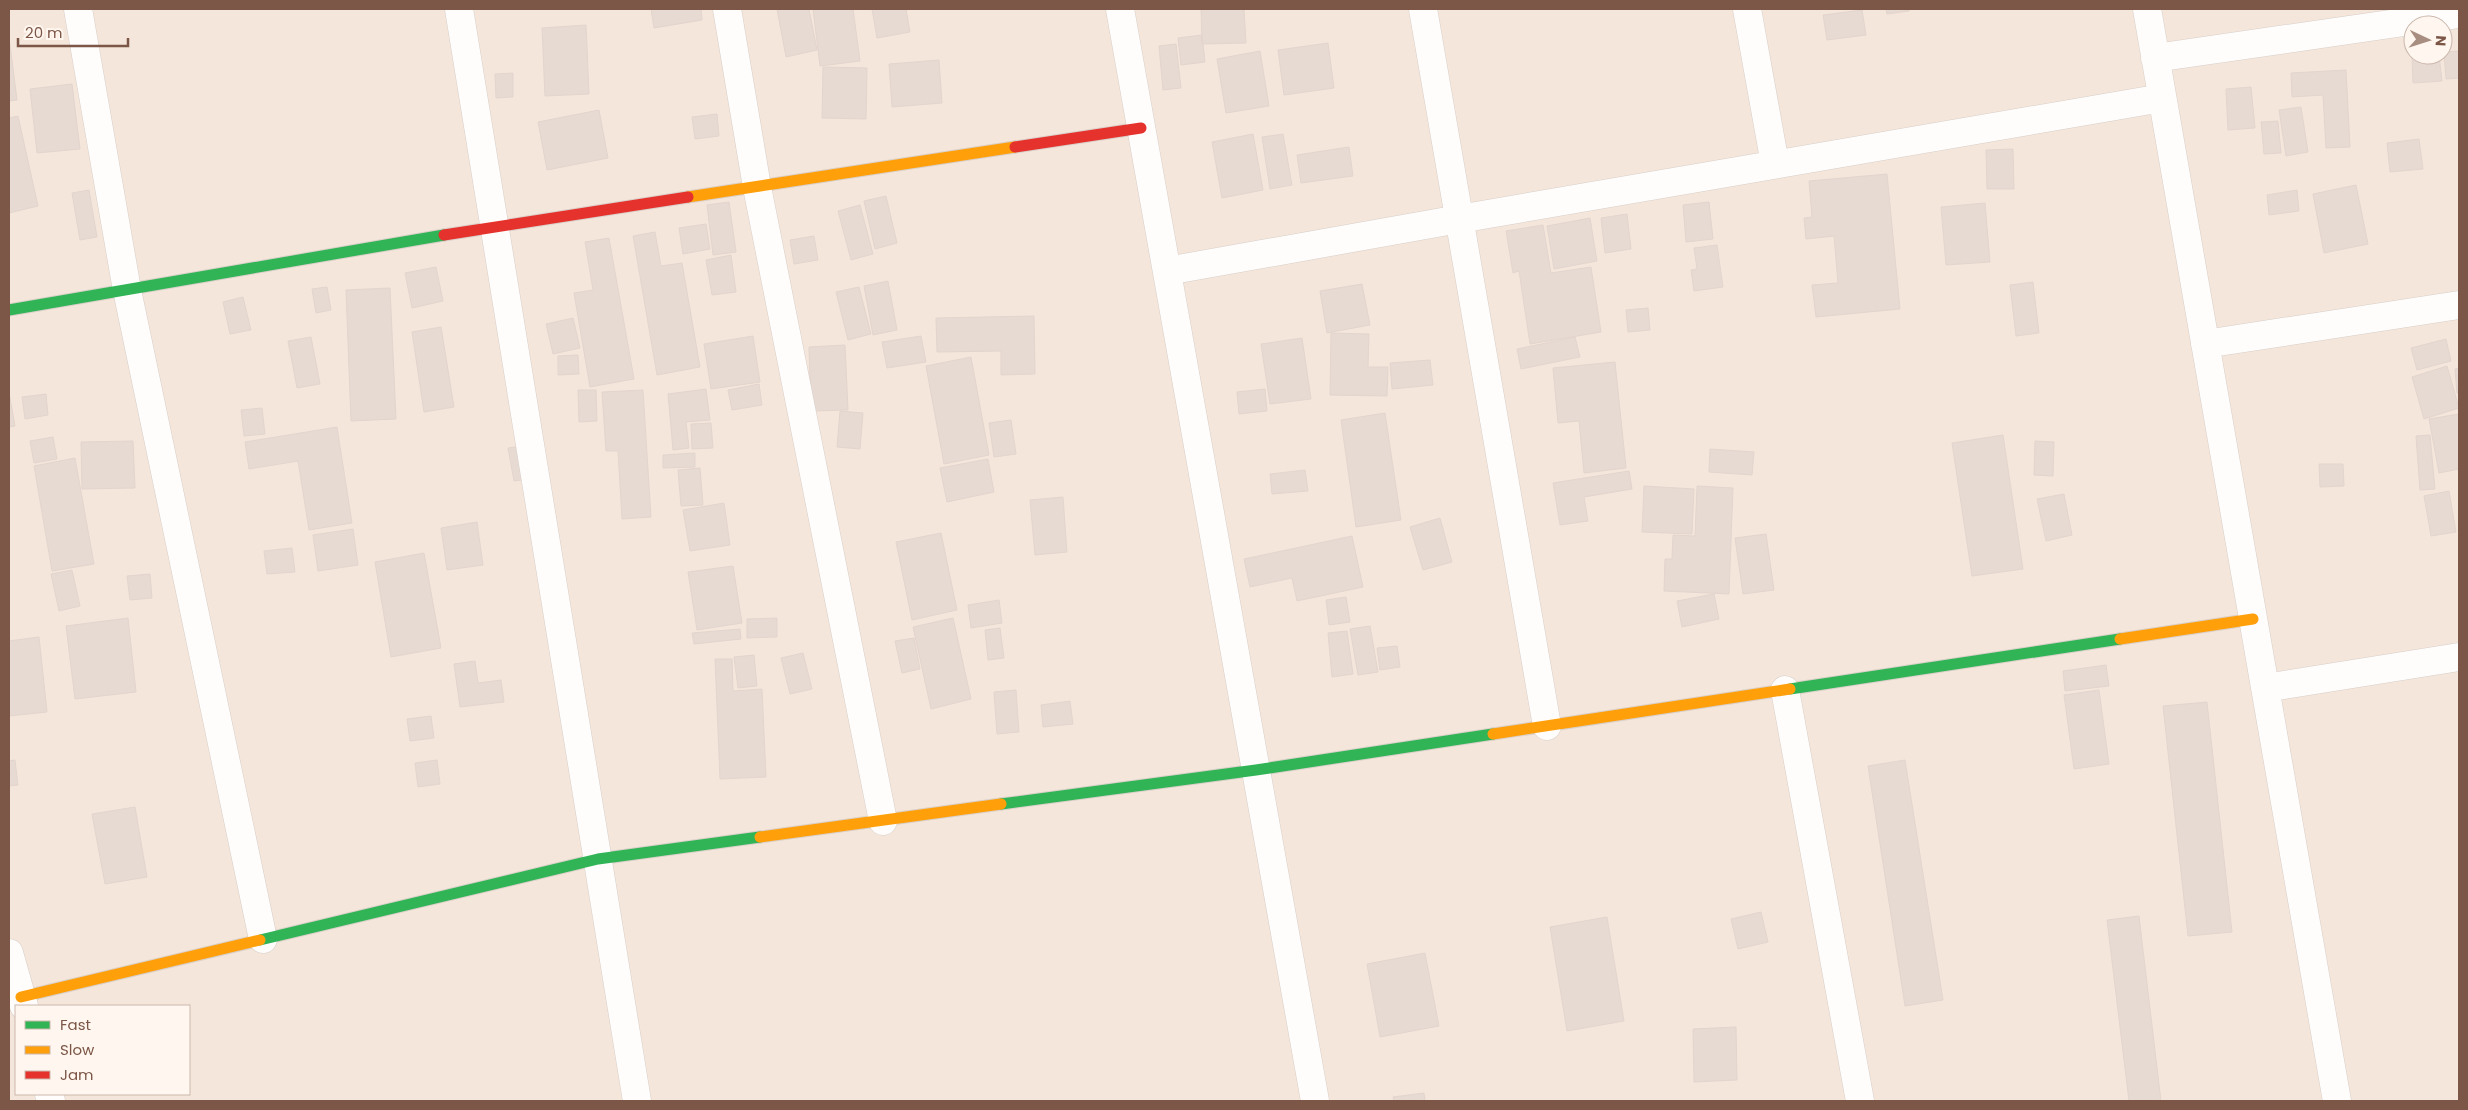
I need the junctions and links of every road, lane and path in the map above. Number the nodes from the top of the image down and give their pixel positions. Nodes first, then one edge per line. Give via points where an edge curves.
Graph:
1 (78, 9) edge
2 (458, 9) edge
3 (727, 9) edge
4 (1120, 9) edge
5 (1423, 9) edge
6 (1747, 9) edge
7 (2147, 9) edge
8 (2459, 14) edge
9 (2156, 58) junction
10 (2162, 98) junction
11 (1141, 128) junction
12 (1775, 164) junction
13 (757, 187) junction
14 (1460, 219) junction
15 (494, 227) junction
16 (1167, 272) junction
17 (127, 290) junction
18 (2459, 305) edge
19 (9, 310) edge
20 (2205, 344) junction
21 (2253, 619) junction
22 (2459, 657) edge
23 (2265, 688) junction
24 (1785, 690) junction
25 (1547, 726) junction
26 (1256, 770) junction
27 (883, 820) junction
28 (598, 859) junction
29 (262, 939) junction
30 (9, 953) edge
31 (23, 1002) edge
32 (637, 1101) edge
33 (1315, 1101) edge
34 (1860, 1101) edge
35 (2337, 1101) edge

1 - 17 street
2 - 15 street
3 - 13 street
4 - 11 street
5 - 14 street
6 - 12 street
7 - 9 street
8 - 9 street
9 - 10 street
10 - 12 street
10 - 20 street
11 - 13 street
11 - 16 street
12 - 14 street
13 - 15 street
13 - 27 street
14 - 16 street
14 - 25 street
15 - 17 street
15 - 28 street
16 - 26 street
17 - 19 street
17 - 29 street
18 - 20 street
20 - 21 street
21 - 23 street
21 - 24 street
22 - 23 street
23 - 35 street
24 - 25 street
24 - 34 street
25 - 26 street
26 - 27 street
26 - 33 street
27 - 28 street
28 - 29 street
28 - 32 street
29 - 31 street
30 - 31 street

